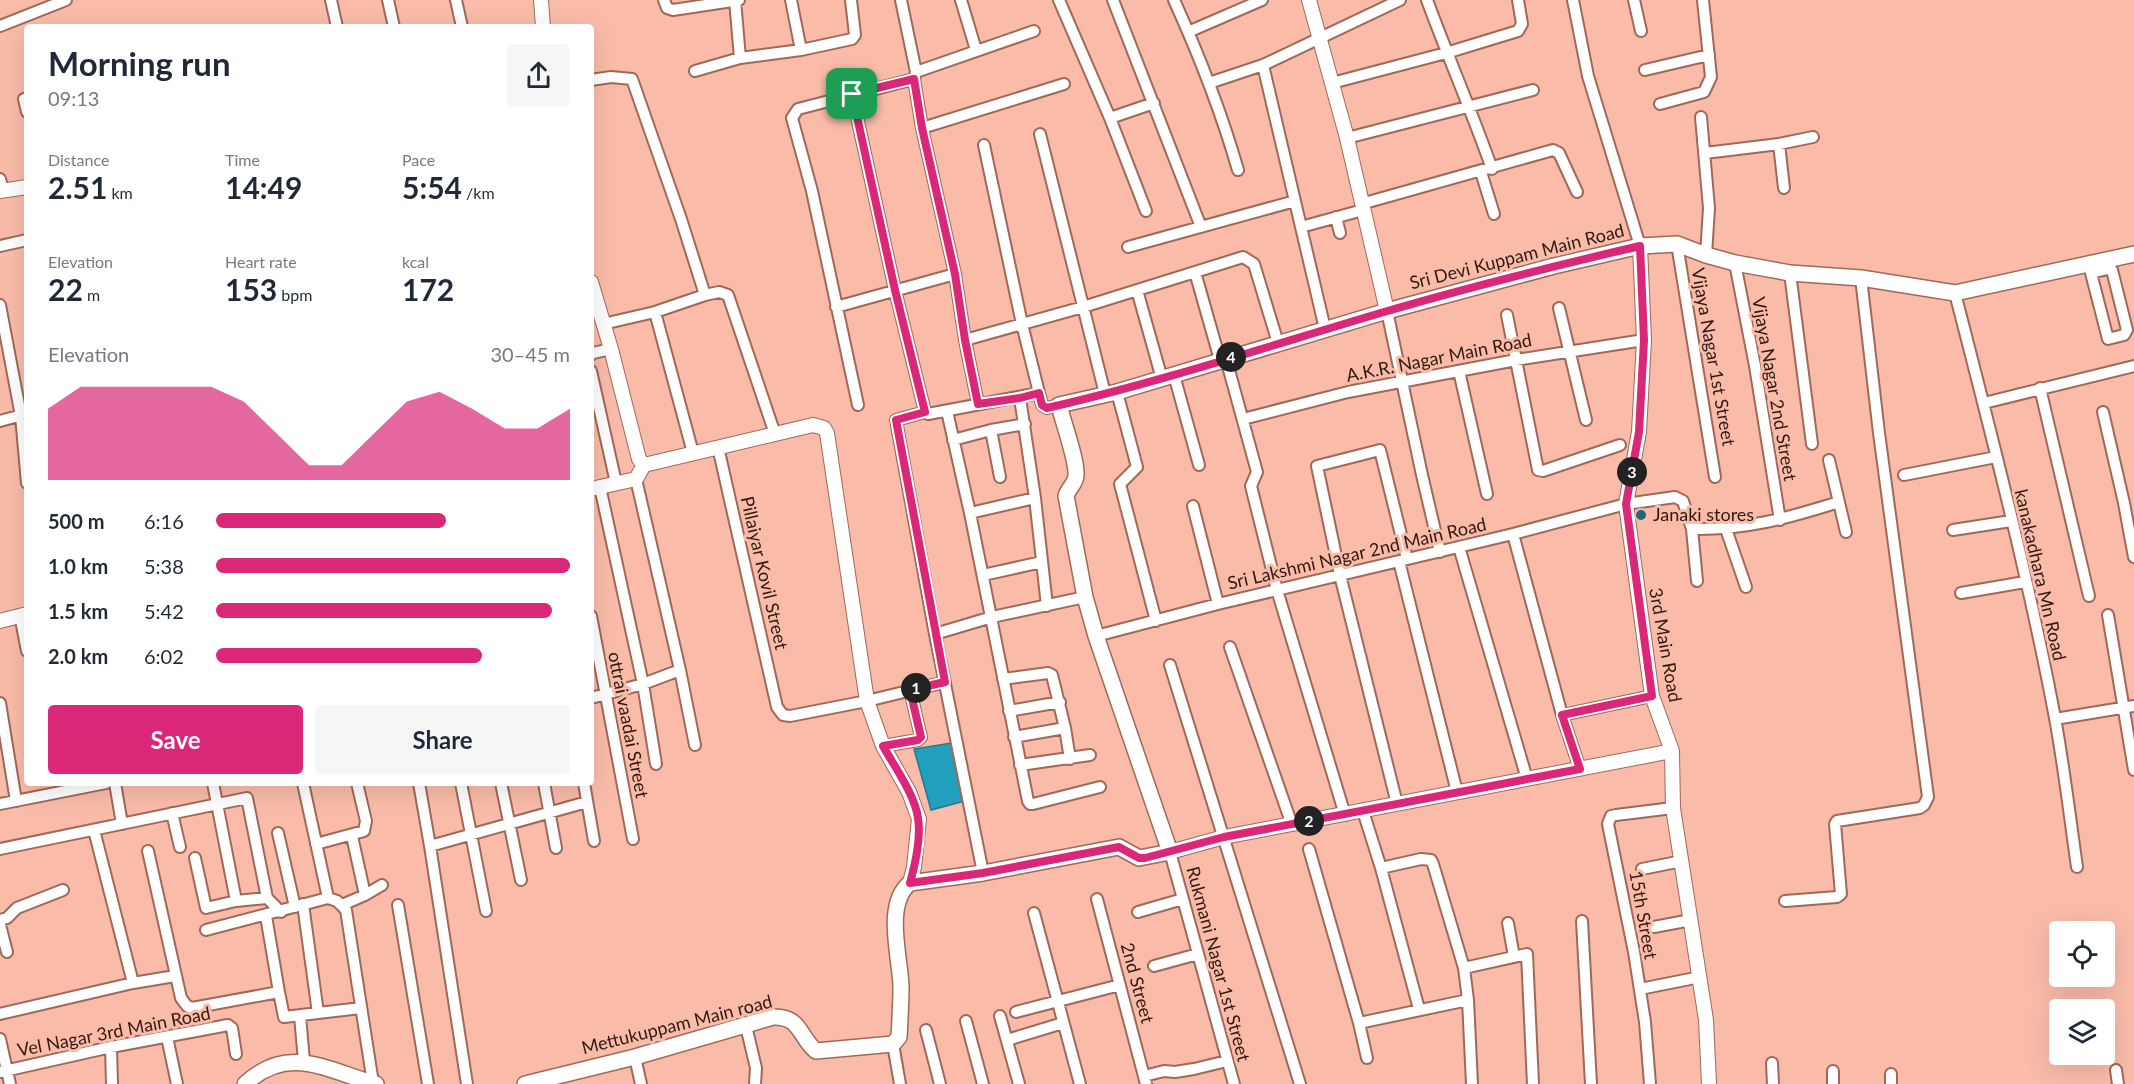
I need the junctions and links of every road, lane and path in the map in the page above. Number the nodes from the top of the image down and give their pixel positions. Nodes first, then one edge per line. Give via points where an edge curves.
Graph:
1 (66, 0) edge
2 (331, 0) edge
3 (388, 0) edge
4 (456, 0) edge
5 (541, 0) edge
6 (664, 0) edge
7 (736, 0) edge
8 (791, 0) edge
9 (851, 0) edge
10 (901, 0) edge
11 (963, 0) edge
12 (1059, 0) edge
13 (1113, 0) edge
14 (1174, 0) edge
15 (1262, 0) edge
16 (1309, 0) edge
17 (1400, 0) edge
18 (1427, 0) edge
19 (1518, 0) edge
20 (1573, 0) edge
21 (1634, 0) edge
22 (1703, 0) edge
23 (39, 5) edge
24 (336, 24) edge
25 (393, 24) edge
26 (461, 24) edge
27 (543, 24) edge
28 (0, 26) edge
29 (1641, 31) dead end
30 (1034, 32) dead end
31 (1188, 32) junction
32 (1320, 39) junction
33 (801, 50) junction
34 (976, 50) junction
35 (1446, 53) junction
36 (1709, 55) junction
37 (740, 58) junction
38 (1263, 65) junction
39 (1645, 70) dead end
40 (695, 71) dead end
41 (915, 75) junction
42 (594, 80) edge
43 (1332, 82) junction
44 (1209, 83) junction
45 (1064, 84) dead end
46 (1533, 90) dead end
47 (852, 94) junction
48 (1154, 103) junction
49 (1660, 104) dead end
50 (1470, 108) junction
51 (1701, 117) dead end
52 (1110, 118) junction
53 (922, 128) junction
54 (1040, 134) dead end
55 (1813, 137) dead end
56 (1347, 138) junction
57 (1779, 144) junction
58 (984, 145) dead end
59 (1705, 153) junction
60 (1238, 170) dead end
61 (1486, 170) junction
62 (1, 187) edge
63 (24, 187) edge
64 (1784, 189) dead end
65 (1577, 192) dead end
66 (1295, 201) junction
67 (1362, 207) junction
68 (1146, 211) dead end
69 (1494, 214) dead end
70 (1336, 217) junction
71 (1301, 226) junction
72 (1201, 227) junction
73 (1340, 233) dead end
74 (24, 241) edge
75 (1677, 244) junction
76 (0, 246) edge
77 (1640, 246) junction
78 (1128, 247) dead end
79 (2134, 254) edge
80 (1706, 255) junction
81 (1736, 263) junction
82 (2095, 267) junction
83 (1195, 272) junction
84 (1790, 273) junction
85 (955, 274) junction
86 (1861, 278) junction
87 (895, 290) junction
88 (1137, 290) junction
89 (594, 292) edge
90 (1954, 292) junction
91 (705, 295) junction
92 (0, 305) edge
93 (836, 307) junction
94 (1083, 307) junction
95 (1559, 308) dead end
96 (1387, 311) junction
97 (655, 312) junction
98 (1507, 315) dead end
99 (603, 324) junction
100 (1022, 324) junction
101 (2, 328) edge
102 (1325, 330) junction
103 (965, 340) junction
104 (1644, 340) junction
105 (1278, 343) junction
106 (611, 349) junction
107 (1571, 350) junction
108 (594, 353) edge
109 (1223, 360) junction
110 (1516, 360) junction
111 (12, 364) junction
112 (0, 366) edge
113 (2134, 366) edge
114 (1459, 371) junction
115 (1168, 377) junction
116 (1402, 382) junction
117 (594, 384) edge
118 (2040, 388) junction
119 (1039, 393) junction
120 (1111, 393) junction
121 (1020, 398) junction
122 (1984, 403) junction
123 (978, 404) junction
124 (858, 405) dead end
125 (1059, 405) junction
126 (947, 411) junction
127 (925, 412) junction
128 (2103, 412) dead end
129 (24, 415) edge
130 (1243, 419) junction
131 (1586, 420) dead end
132 (0, 421) edge
133 (1025, 424) junction
134 (991, 430) junction
135 (775, 434) junction
136 (953, 440) junction
137 (1812, 444) dead end
138 (1620, 445) dead end
139 (718, 447) junction
140 (693, 453) junction
141 (1996, 457) junction
142 (1829, 460) dead end
143 (644, 465) junction
144 (1199, 465) dead end
145 (1904, 475) dead end
146 (1000, 477) dead end
147 (1715, 477) dead end
148 (636, 479) junction
149 (616, 483) junction
150 (595, 488) edge
151 (1487, 494) dead end
152 (1035, 498) junction
153 (1839, 502) junction
154 (2129, 502) edge
155 (1626, 504) junction
156 (1193, 506) dead end
157 (970, 513) junction
158 (1780, 520) junction
159 (2011, 521) junction
160 (1692, 529) junction
161 (1726, 529) junction
162 (1953, 530) dead end
163 (1846, 532) dead end
164 (1513, 534) junction
165 (1459, 547) junction
166 (1440, 552) junction
167 (2134, 557) edge
168 (1403, 560) junction
169 (1042, 562) junction
170 (982, 575) junction
171 (1340, 575) junction
172 (1697, 581) dead end
173 (2025, 582) junction
174 (1746, 587) dead end
175 (1277, 590) junction
176 (1961, 593) dead end
177 (2090, 596) dead end
178 (1085, 597) junction
179 (1218, 604) junction
180 (1047, 606) junction
181 (24, 615) edge
182 (2108, 615) dead end
183 (992, 617) junction
184 (0, 621) edge
185 (1156, 621) junction
186 (594, 633) edge
187 (935, 634) junction
188 (1096, 636) junction
189 (1230, 647) dead end
190 (1170, 665) dead end
191 (681, 670) junction
192 (1003, 679) junction
193 (945, 682) junction
194 (643, 684) junction
195 (910, 690) junction
196 (605, 694) junction
197 (1652, 696) junction
198 (594, 697) edge
199 (867, 701) junction
200 (1060, 702) junction
201 (0, 704) edge
202 (2129, 707) edge
203 (1009, 711) junction
204 (1562, 715) junction
205 (2055, 720) junction
206 (1065, 728) junction
207 (1014, 737) junction
208 (695, 745) dead end
209 (883, 746) junction
210 (1672, 751) junction
211 (1090, 755) dead end
212 (1070, 759) junction
213 (656, 764) dead end
214 (1020, 765) junction
215 (1580, 769) junction
216 (2134, 770) edge
217 (1527, 779) junction
218 (74, 786) edge
219 (116, 786) edge
220 (213, 786) edge
221 (304, 786) edge
222 (358, 786) edge
223 (419, 786) edge
224 (462, 786) edge
225 (502, 786) edge
226 (545, 786) edge
227 (584, 786) edge
228 (1100, 787) dead end
229 (52, 788) edge
230 (1457, 792) junction
231 (16, 801) junction
232 (587, 802) junction
233 (0, 804) edge
234 (216, 804) junction
235 (1397, 804) junction
236 (1673, 808) junction
237 (1363, 811) junction
238 (550, 812) junction
239 (172, 813) junction
240 (1345, 814) junction
241 (122, 824) junction
242 (509, 824) junction
243 (1292, 825) junction
244 (94, 830) junction
245 (278, 833) dead end
246 (352, 836) junction
247 (471, 836) junction
248 (1224, 837) junction
249 (633, 839) dead end
250 (594, 841) dead end
251 (316, 844) junction
252 (430, 846) junction
253 (180, 848) dead end
254 (0, 849) edge
255 (556, 849) dead end
256 (1309, 849) dead end
257 (148, 851) dead end
258 (1170, 852) junction
259 (195, 858) dead end
260 (1682, 861) junction
261 (2077, 867) dead end
262 (1381, 868) junction
263 (1642, 869) dead end
264 (983, 873) junction
265 (521, 880) dead end
266 (910, 883) junction
267 (382, 885) dead end
268 (63, 890) dead end
269 (364, 895) junction
270 (267, 898) junction
271 (328, 898) junction
272 (1098, 899) dead end
273 (1183, 899) junction
274 (236, 901) junction
275 (1785, 901) dead end
276 (342, 905) junction
277 (398, 905) dead end
278 (299, 906) junction
279 (486, 911) dead end
280 (281, 912) junction
281 (1138, 912) dead end
282 (1034, 913) dead end
283 (266, 915) junction
284 (0, 920) edge
285 (1691, 920) junction
286 (1582, 921) dead end
287 (1508, 923) dead end
288 (0, 925) edge
289 (1654, 927) dead end
290 (206, 930) dead end
291 (7, 952) dead end
292 (1198, 954) junction
293 (1514, 957) junction
294 (1154, 966) dead end
295 (1464, 968) junction
296 (175, 976) junction
297 (1700, 977) junction
298 (133, 983) junction
299 (1120, 985) junction
300 (1640, 989) junction
301 (279, 992) junction
302 (1468, 1000) junction
303 (1058, 1003) junction
304 (361, 1008) junction
305 (1419, 1009) junction
306 (1016, 1012) dead end
307 (318, 1013) junction
308 (0, 1014) edge
309 (300, 1016) junction
310 (1000, 1016) dead end
311 (966, 1021) dead end
312 (1064, 1023) junction
313 (1359, 1023) junction
314 (746, 1026) junction
315 (926, 1030) dead end
316 (167, 1037) junction
317 (0, 1038) edge
318 (1007, 1040) junction
319 (893, 1044) junction
320 (111, 1047) junction
321 (236, 1054) dead end
322 (635, 1057) junction
323 (1366, 1058) dead end
324 (304, 1061) junction
325 (1227, 1061) junction
326 (1772, 1063) dead end
327 (2116, 1070) dead end
328 (3, 1071) edge
329 (1833, 1071) dead end
330 (553, 1080) edge
331 (1145, 1080) edge
332 (10, 1084) edge
333 (112, 1084) edge
334 (177, 1084) edge
335 (245, 1084) edge
336 (375, 1084) edge
337 (428, 1084) edge
338 (467, 1084) edge
339 (525, 1084) edge
340 (641, 1084) edge
341 (755, 1084) edge
342 (900, 1084) edge
343 (940, 1084) edge
344 (983, 1084) edge
345 (1019, 1084) edge
346 (1080, 1084) edge
347 (1234, 1084) edge
348 (1300, 1084) edge
349 (1472, 1084) edge
350 (1533, 1084) edge
351 (1592, 1084) edge
352 (1650, 1084) edge
353 (1709, 1084) edge
354 (1773, 1084) edge
355 (1833, 1084) edge
356 (2118, 1084) edge

1 - 23 street
2 - 24 street
3 - 25 street
4 - 26 street
5 - 27 street
6 - 7 street via 667,8 674,10
7 - 37 street
8 - 33 street
9 - 33 street via 855,29 852,39
10 - 41 street
11 - 34 street
12 - 52 street
13 - 48 street
14 - 31 street
15 - 31 street
16 - 32 street
17 - 32 street
18 - 35 street
19 - 35 street via 1522,24 1518,31
20 - 77 street via 1588,76
21 - 29 street
22 - 36 street
23 - 28 street
30 - 34 street
31 - 44 street
32 - 38 street
32 - 43 street
33 - 37 street
34 - 41 street
35 - 43 street
35 - 50 street
36 - 39 street
36 - 49 street via 1711,77 1704,92
37 - 40 street
38 - 44 street
38 - 66 street
41 - 47 street
41 - 53 street
42 - 91 street via 632,79
43 - 56 street
44 - 60 street
45 - 53 street
46 - 50 street
47 - 87 street
47 - 93 street via 798,109 792,118
48 - 52 street
48 - 72 street
50 - 56 street
50 - 61 street
51 - 59 street
52 - 68 street
53 - 85 street
54 - 94 street
55 - 57 street
56 - 67 street
57 - 59 street
57 - 64 street
58 - 100 street
59 - 80 street via 1709,208
61 - 65 street via 1555,150
61 - 67 street
61 - 69 street
62 - 63 street
66 - 71 street
66 - 72 street
67 - 70 street
67 - 96 street
70 - 71 street
70 - 73 street
71 - 102 street
72 - 78 street
74 - 76 street
75 - 77 main road, Sri Devi Kuppam Main Road
75 - 80 main road, Sri Devi Kuppam Main Road
75 - 147 street, Vijaya Nagar 1st Street
77 - 96 main road, Sri Devi Kuppam Main Road
77 - 104 street, 3rd Main Road
79 - 82 main road, Sri Devi Kuppam Main Road
80 - 81 main road, Sri Devi Kuppam Main Road
81 - 84 main road, Sri Devi Kuppam Main Road
81 - 158 street, Vijaya Nagar 2nd Street
82 - 82 street via 2112,270 2127,333 2110,340
82 - 90 main road, Sri Devi Kuppam Main Road
83 - 88 street
83 - 105 street via 1244,256 1251,260
83 - 109 street
84 - 86 main road, Sri Devi Kuppam Main Road
84 - 137 street
85 - 87 street
85 - 103 street
86 - 90 main road, Sri Devi Kuppam Main Road
86 - 275 street via 1928,797 1920,808 1837,821 1841,894
87 - 93 street
87 - 127 street
88 - 94 street
88 - 115 street
89 - 99 street
90 - 122 street, kanakadhara Mn Road
91 - 97 street
91 - 135 street via 728,295
92 - 101 street
93 - 124 street
94 - 100 street
94 - 120 street
95 - 107 street
96 - 102 main road, Sri Devi Kuppam Main Road
96 - 116 street
97 - 99 street
97 - 140 street
98 - 110 street
99 - 106 street
100 - 103 street
100 - 119 street
101 - 111 street
102 - 105 main road, Sri Devi Kuppam Main Road
103 - 123 street
104 - 107 street, A.K.R. Nagar Main Road
104 - 155 street, 3rd Main Road via 1639,432
105 - 109 main road, Sri Devi Kuppam Main Road
106 - 108 street
106 - 143 street via 639,459
107 - 110 street, A.K.R. Nagar Main Road
107 - 131 street
109 - 115 main road, Sri Devi Kuppam Main Road
109 - 130 street
110 - 114 street, A.K.R. Nagar Main Road
110 - 138 street via 1538,470
111 - 112 street
111 - 129 street
113 - 118 street
114 - 116 street, A.K.R. Nagar Main Road
114 - 151 street
115 - 120 main road, Sri Devi Kuppam Main Road
115 - 144 street
116 - 130 street, A.K.R. Nagar Main Road
116 - 166 street
117 - 149 street
118 - 122 street
118 - 177 street
119 - 121 street
119 - 125 street via 1043,407
120 - 125 main road, Sri Devi Kuppam Main Road
120 - 185 street via 1137,467 1120,484
121 - 123 street
121 - 133 street
122 - 141 street, kanakadhara Mn Road
123 - 126 street
125 - 178 main road via 1076,468 1075,482 1066,496
126 - 127 street
126 - 136 street
127 - 187 street via 896,420
128 - 154 street
129 - 132 street
130 - 175 street via 1257,472 1251,486
133 - 134 street
133 - 152 street
134 - 136 street
134 - 146 street
135 - 139 street
135 - 199 street via 813,425 827,433
136 - 157 street
139 - 140 street
139 - 199 street, Pillaiyar Kovil Street via 777,707 783,715 790,716
140 - 143 street
141 - 145 street
141 - 159 street, kanakadhara Mn Road
142 - 153 street
143 - 148 street
148 - 149 street
148 - 191 street
149 - 150 street
150 - 194 street
152 - 157 street
152 - 169 street
153 - 158 street
153 - 163 street
154 - 167 street
155 - 160 street, Sri Lakshmi Nagar 2nd Main Road via 1678,497
155 - 164 street, Sri Lakshmi Nagar 2nd Main Road
155 - 197 street, 3rd Main Road
156 - 179 street
157 - 170 street
158 - 161 street
159 - 162 street
159 - 173 street, kanakadhara Mn Road
160 - 161 street
160 - 172 street
161 - 174 street
164 - 165 street, Sri Lakshmi Nagar 2nd Main Road
164 - 204 street
165 - 166 street, Sri Lakshmi Nagar 2nd Main Road
165 - 217 street
166 - 168 street, Sri Lakshmi Nagar 2nd Main Road
168 - 171 street, Sri Lakshmi Nagar 2nd Main Road
168 - 171 street via 1380,450 1317,466
168 - 230 street
169 - 170 street
169 - 180 street
170 - 183 street
171 - 175 street, Sri Lakshmi Nagar 2nd Main Road
171 - 235 street
173 - 176 street
173 - 205 street, kanakadhara Mn Road
175 - 179 street, Sri Lakshmi Nagar 2nd Main Road
175 - 240 street
178 - 180 street
178 - 188 main road
179 - 185 street, Sri Lakshmi Nagar 2nd Main Road
180 - 183 street
181 - 184 street
182 - 202 street
183 - 187 street
183 - 192 street
185 - 188 street, Sri Lakshmi Nagar 2nd Main Road
186 - 196 street, ottrai vaadai Street
187 - 193 street
188 - 258 main road
189 - 243 street
190 - 248 street
191 - 194 street
191 - 208 street
192 - 200 street via 1048,673
192 - 203 street
193 - 195 street
193 - 264 street
194 - 196 street
194 - 213 street
195 - 199 street
195 - 209 street via 921,737
196 - 198 street
196 - 249 street, ottrai vaadai Street
197 - 204 street
197 - 210 street, 3rd Main Road
199 - 209 street
200 - 203 street
200 - 206 street
201 - 231 street
202 - 205 street
202 - 216 street
203 - 207 street
204 - 215 street
205 - 261 street, kanakadhara Mn Road
206 - 207 street
206 - 212 street
207 - 214 street
209 - 266 street via 919,819
210 - 215 street
210 - 236 street, 3rd Main Road
211 - 212 street
212 - 214 street
214 - 228 street via 1030,804
215 - 217 street
217 - 230 street
218 - 229 street
219 - 241 street
220 - 234 street
221 - 251 street
222 - 246 street via 366,821 362,833
223 - 252 street
224 - 247 street
225 - 242 street
226 - 238 street
227 - 232 street
229 - 231 street
230 - 235 street
231 - 233 street
232 - 238 street
232 - 250 street
234 - 239 street
234 - 270 street via 247,798
234 - 274 street
235 - 237 street
236 - 260 street, 3rd Main Road
236 - 300 street, 15th Street via 1611,816 1608,824
237 - 240 street
237 - 262 street
238 - 242 street
238 - 255 street
239 - 241 street
239 - 253 street
240 - 243 street
241 - 244 street
242 - 247 street
242 - 265 street
243 - 248 street
244 - 254 street
244 - 298 street
245 - 278 street
246 - 251 street
246 - 269 street
247 - 252 street
247 - 279 street
248 - 258 street
248 - 348 street
251 - 271 street
252 - 338 street
256 - 313 street
257 - 296 street
258 - 264 main road via 1139,858 1119,847
258 - 273 street, Rukmani Nagar 1st Street
259 - 274 street via 206,908
260 - 263 street
260 - 285 street, 3rd Main Road
262 - 295 street via 1431,860
262 - 305 street
264 - 266 main road
266 - 319 main road via 901,890 897,901 899,1037
267 - 269 street
268 - 284 street via 17,908
269 - 276 street
270 - 274 street
270 - 280 street
271 - 276 street
271 - 278 street
272 - 299 street, 2nd Street
273 - 281 street
273 - 292 street, Rukmani Nagar 1st Street
276 - 304 street
277 - 337 street
278 - 280 street
278 - 307 street
280 - 283 street
282 - 303 street
283 - 290 street
283 - 301 street
285 - 289 street
285 - 297 street, 3rd Main Road
286 - 351 street
287 - 293 street
288 - 291 street
292 - 294 street
292 - 325 street, Rukmani Nagar 1st Street
293 - 295 street
293 - 350 street via 1527,954
295 - 302 street
296 - 298 street
296 - 301 street via 181,998 192,1008
297 - 300 street
297 - 353 street, 3rd Main Road
298 - 308 street
299 - 303 street
299 - 331 street, 2nd Street
300 - 352 street, 15th Street
301 - 309 street via 284,1017
302 - 305 street
302 - 349 street
303 - 306 street
303 - 312 street
304 - 307 street
304 - 336 street
305 - 313 street
307 - 309 street
309 - 324 street
310 - 318 street
311 - 344 street
312 - 318 street
312 - 346 street
313 - 323 street
314 - 319 main road, Mettukuppam Main road via 773,1017 790,1020 816,1051
314 - 322 main road, Mettukuppam Main road
314 - 341 street via 756,1068
315 - 343 street
316 - 320 street, Vel Nagar 3rd Main Road
316 - 321 street, Vel Nagar 3rd Main Road via 228,1025 232,1028
316 - 334 street
317 - 328 street
318 - 345 street
319 - 342 street
320 - 328 street, Vel Nagar 3rd Main Road
320 - 333 street
322 - 330 main road, Mettukuppam Main road
322 - 340 street
324 - 335 main road via 270,1067
324 - 336 main road
325 - 331 street via 1164,1071
325 - 347 street, Rukmani Nagar 1st Street
326 - 354 street
327 - 356 street
328 - 332 street
329 - 355 street
330 - 339 main road, Mettukuppam Main road

